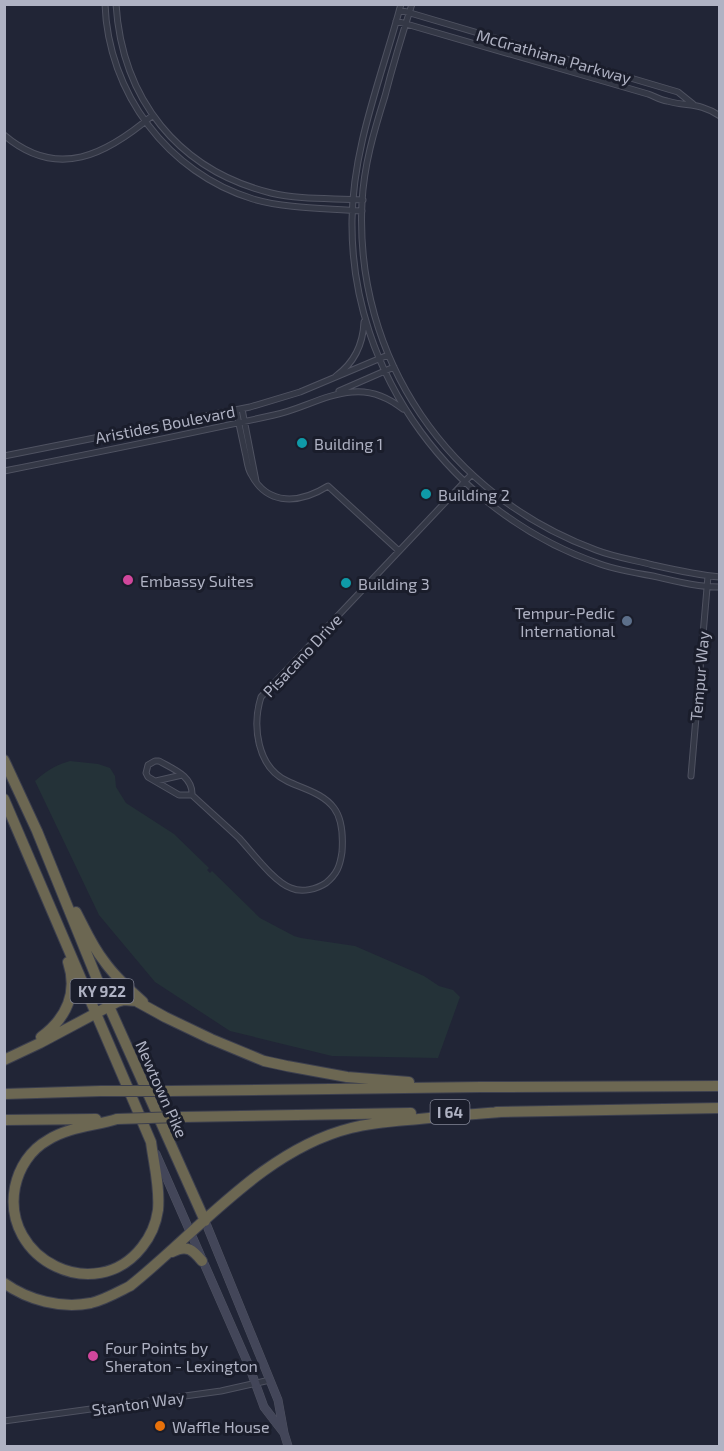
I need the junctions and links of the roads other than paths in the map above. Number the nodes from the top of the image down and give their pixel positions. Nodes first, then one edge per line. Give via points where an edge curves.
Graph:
1 (105, 4) edge
2 (116, 4) edge
3 (412, 4) edge
4 (401, 7) edge
5 (409, 14) junction
6 (396, 21) junction
7 (406, 24) junction
8 (694, 105) junction
9 (153, 115) junction
10 (720, 116) edge
11 (145, 122) junction
12 (4, 135) edge
13 (352, 200) junction
14 (363, 200) junction
15 (352, 210) junction
16 (362, 211) junction
17 (364, 314) junction
18 (388, 355) junction
19 (379, 359) junction
20 (394, 367) junction
21 (384, 371) junction
22 (323, 384) junction
23 (313, 403) junction
24 (239, 409) junction
25 (407, 414) junction
26 (242, 422) junction
27 (4, 456) edge
28 (4, 471) edge
29 (471, 475) junction
30 (464, 482) junction
31 (554, 531) junction
32 (549, 542) junction
33 (399, 551) junction
34 (708, 576) junction
35 (720, 577) edge
36 (707, 587) junction
37 (720, 587) edge
38 (4, 760) edge
39 (182, 775) junction
40 (691, 776) dead end
41 (156, 781) junction
42 (192, 795) junction
43 (4, 799) edge
44 (37, 831) junction
45 (40, 882) junction
46 (109, 1007) junction
47 (150, 1008) junction
48 (96, 1014) junction
49 (18, 1053) junction
50 (4, 1060) edge
51 (720, 1086) edge
52 (481, 1087) junction
53 (4, 1094) edge
54 (720, 1108) edge
55 (501, 1112) junction
56 (117, 1119) junction
57 (4, 1120) edge
58 (151, 1142) junction
59 (204, 1221) junction
60 (190, 1234) junction
61 (167, 1255) junction
62 (202, 1261) junction
63 (4, 1283) edge
64 (270, 1380) junction
65 (255, 1384) junction
66 (4, 1421) edge
67 (284, 1433) junction
68 (288, 1446) edge

1 - 11 street via 117,69
2 - 9 street via 126,63
3 - 5 street
4 - 5 street, McGrathiana Parkway
4 - 6 street, McGrathiana Parkway
5 - 7 street
5 - 8 street, McGrathiana Parkway via 678,92
6 - 7 street, McGrathiana Parkway
6 - 13 street, McGrathiana Parkway via 360,146
7 - 8 street, McGrathiana Parkway via 666,101
7 - 14 street via 373,137
8 - 10 street, McGrathiana Parkway
9 - 11 street
9 - 13 street via 197,160 240,183 285,195
11 - 12 street via 109,148 64,160 29,152
11 - 15 street via 191,168 231,190 284,206
13 - 14 street
13 - 15 street, McGrathiana Parkway
14 - 16 street
15 - 16 street
15 - 17 street, McGrathiana Parkway via 354,263
16 - 18 street via 368,285
17 - 19 street, McGrathiana Parkway
17 - 22 street, Aristides Boulevard via 356,354
18 - 19 street, Aristides Boulevard
18 - 20 street
19 - 21 street, McGrathiana Parkway
19 - 22 street, Aristides Boulevard
20 - 21 street, Aristides Boulevard
20 - 29 street via 428,426
21 - 23 street, Aristides Boulevard
21 - 25 street, McGrathiana Parkway
22 - 24 street, Aristides Boulevard
23 - 25 street, Aristides Boulevard via 345,393 364,392 386,398
23 - 26 street, Aristides Boulevard
24 - 26 street
24 - 27 street, Aristides Boulevard
25 - 30 street, McGrathiana Parkway
26 - 28 street, Aristides Boulevard
26 - 33 street via 250,473 269,495 292,499 328,486
29 - 30 street, Pisacano Drive
29 - 31 street via 505,502
30 - 32 street, McGrathiana Parkway via 507,517
30 - 33 street, Pisacano Drive
31 - 32 street
31 - 34 street via 616,556
32 - 36 street, McGrathiana Parkway via 607,567
33 - 42 street, Pisacano Drive via 261,697 258,708 257,736 266,762 285,780 316,793 335,808 343,836 336,874 320,887 289,888
34 - 35 street
34 - 36 street, Tempur Way
36 - 37 street, McGrathiana Parkway
36 - 40 street, Tempur Way
38 - 44 highway, Newtown Pike / KY 922
39 - 41 street
39 - 41 street via 155,761 148,765 146,773
39 - 42 street via 189,781
41 - 42 street via 179,795
43 - 45 highway, Newtown Pike / KY 922
44 - 46 highway, Newtown Pike / KY 922
44 - 47 highway via 98,952 121,982
45 - 48 highway, Newtown Pike / KY 922
45 - 49 highway via 73,981 61,1019
46 - 47 highway via 130,999
46 - 48 highway
46 - 59 highway, Newtown Pike / KY 922
47 - 52 highway via 264,1061 347,1077
48 - 49 highway
48 - 58 highway, Newtown Pike / KY 922
49 - 50 highway
51 - 52 highway, I 64
52 - 53 highway, I 64, bridge
54 - 55 highway, I 64
55 - 56 highway, I 64, bridge
55 - 59 highway via 378,1122 333,1134 280,1160
56 - 57 highway, I 64
56 - 58 highway via 75,1128 48,1140 22,1166 13,1198 16,1221 34,1252 44,1261 61,1270 100,1273 122,1264 140,1250 158,1212
58 - 60 main road, Newtown Pike / KY 922
59 - 60 highway
59 - 64 main road, Newtown Pike / KY 922
60 - 61 highway
60 - 62 main road, Newtown Pike / KY 922
61 - 62 highway via 185,1248
61 - 63 highway via 130,1286 76,1305 38,1300
62 - 65 main road, Newtown Pike / KY 922
64 - 65 street, Stanton Way
64 - 67 main road, Newtown Pike / KY 922
65 - 66 street, Stanton Way
65 - 67 main road, Newtown Pike / KY 922 via 264,1407
67 - 68 main road, Newtown Pike / KY 922

